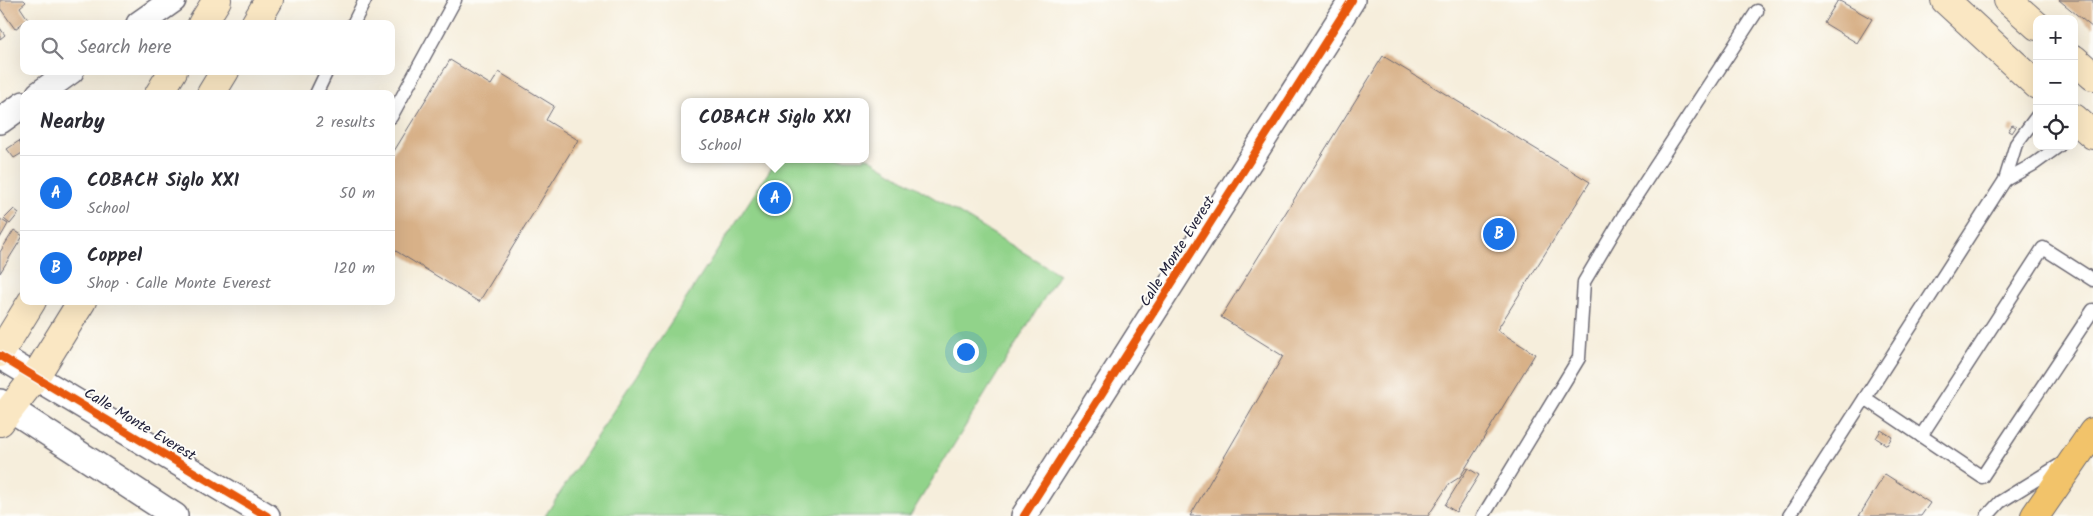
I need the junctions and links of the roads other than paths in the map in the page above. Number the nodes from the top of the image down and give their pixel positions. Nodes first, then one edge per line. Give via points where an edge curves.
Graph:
1 (173, 0) edge
2 (216, 0) edge
3 (269, 0) edge
4 (365, 0) edge
5 (455, 0) edge
6 (1352, 0) edge
7 (1945, 0) edge
8 (2008, 0) edge
9 (1757, 11) dead end
10 (145, 20) edge
11 (204, 20) edge
12 (256, 20) edge
13 (354, 20) edge
14 (2033, 22) edge
15 (2075, 60) edge
16 (65, 75) edge
17 (171, 75) edge
18 (223, 75) edge
19 (326, 75) edge
20 (2093, 76) edge
21 (2033, 80) edge
22 (45, 90) edge
23 (161, 90) edge
24 (213, 90) edge
25 (318, 90) edge
26 (20, 107) edge
27 (395, 110) edge
28 (0, 121) edge
29 (2033, 121) edge
30 (2053, 150) edge
31 (2005, 180) junction
32 (2093, 280) edge
33 (30, 305) edge
34 (80, 305) edge
35 (2093, 310) edge
36 (0, 354) edge
37 (35, 377) junction
38 (1864, 398) junction
39 (4, 411) edge
40 (2093, 432) edge
41 (1921, 436) junction
42 (2076, 455) junction
43 (253, 513) edge
44 (175, 516) edge
45 (1024, 516) edge
46 (1483, 516) edge
47 (1789, 516) edge
48 (1987, 516) edge
49 (2035, 516) edge

1 - 10 street
2 - 11 main road
3 - 12 main road
4 - 13 lane
5 - 27 lane
6 - 45 street, Calle Monte Everest
7 - 21 main road
8 - 14 main road
9 - 46 lane via 1584,282 1579,358
15 - 20 main road
16 - 22 street
17 - 23 main road
18 - 24 main road
19 - 25 lane
26 - 28 street
29 - 31 lane via 2016,144
30 - 31 lane
31 - 38 lane
32 - 41 lane via 2043,248
33 - 36 main road
34 - 37 main road
35 - 41 lane via 1982,477
36 - 37 street, Calle Monte Everest
37 - 39 main road
37 - 43 street, Calle Monte Everest
38 - 41 lane
38 - 47 lane
39 - 44 street
40 - 42 main road
42 - 48 lane via 2000,502
42 - 49 main road

